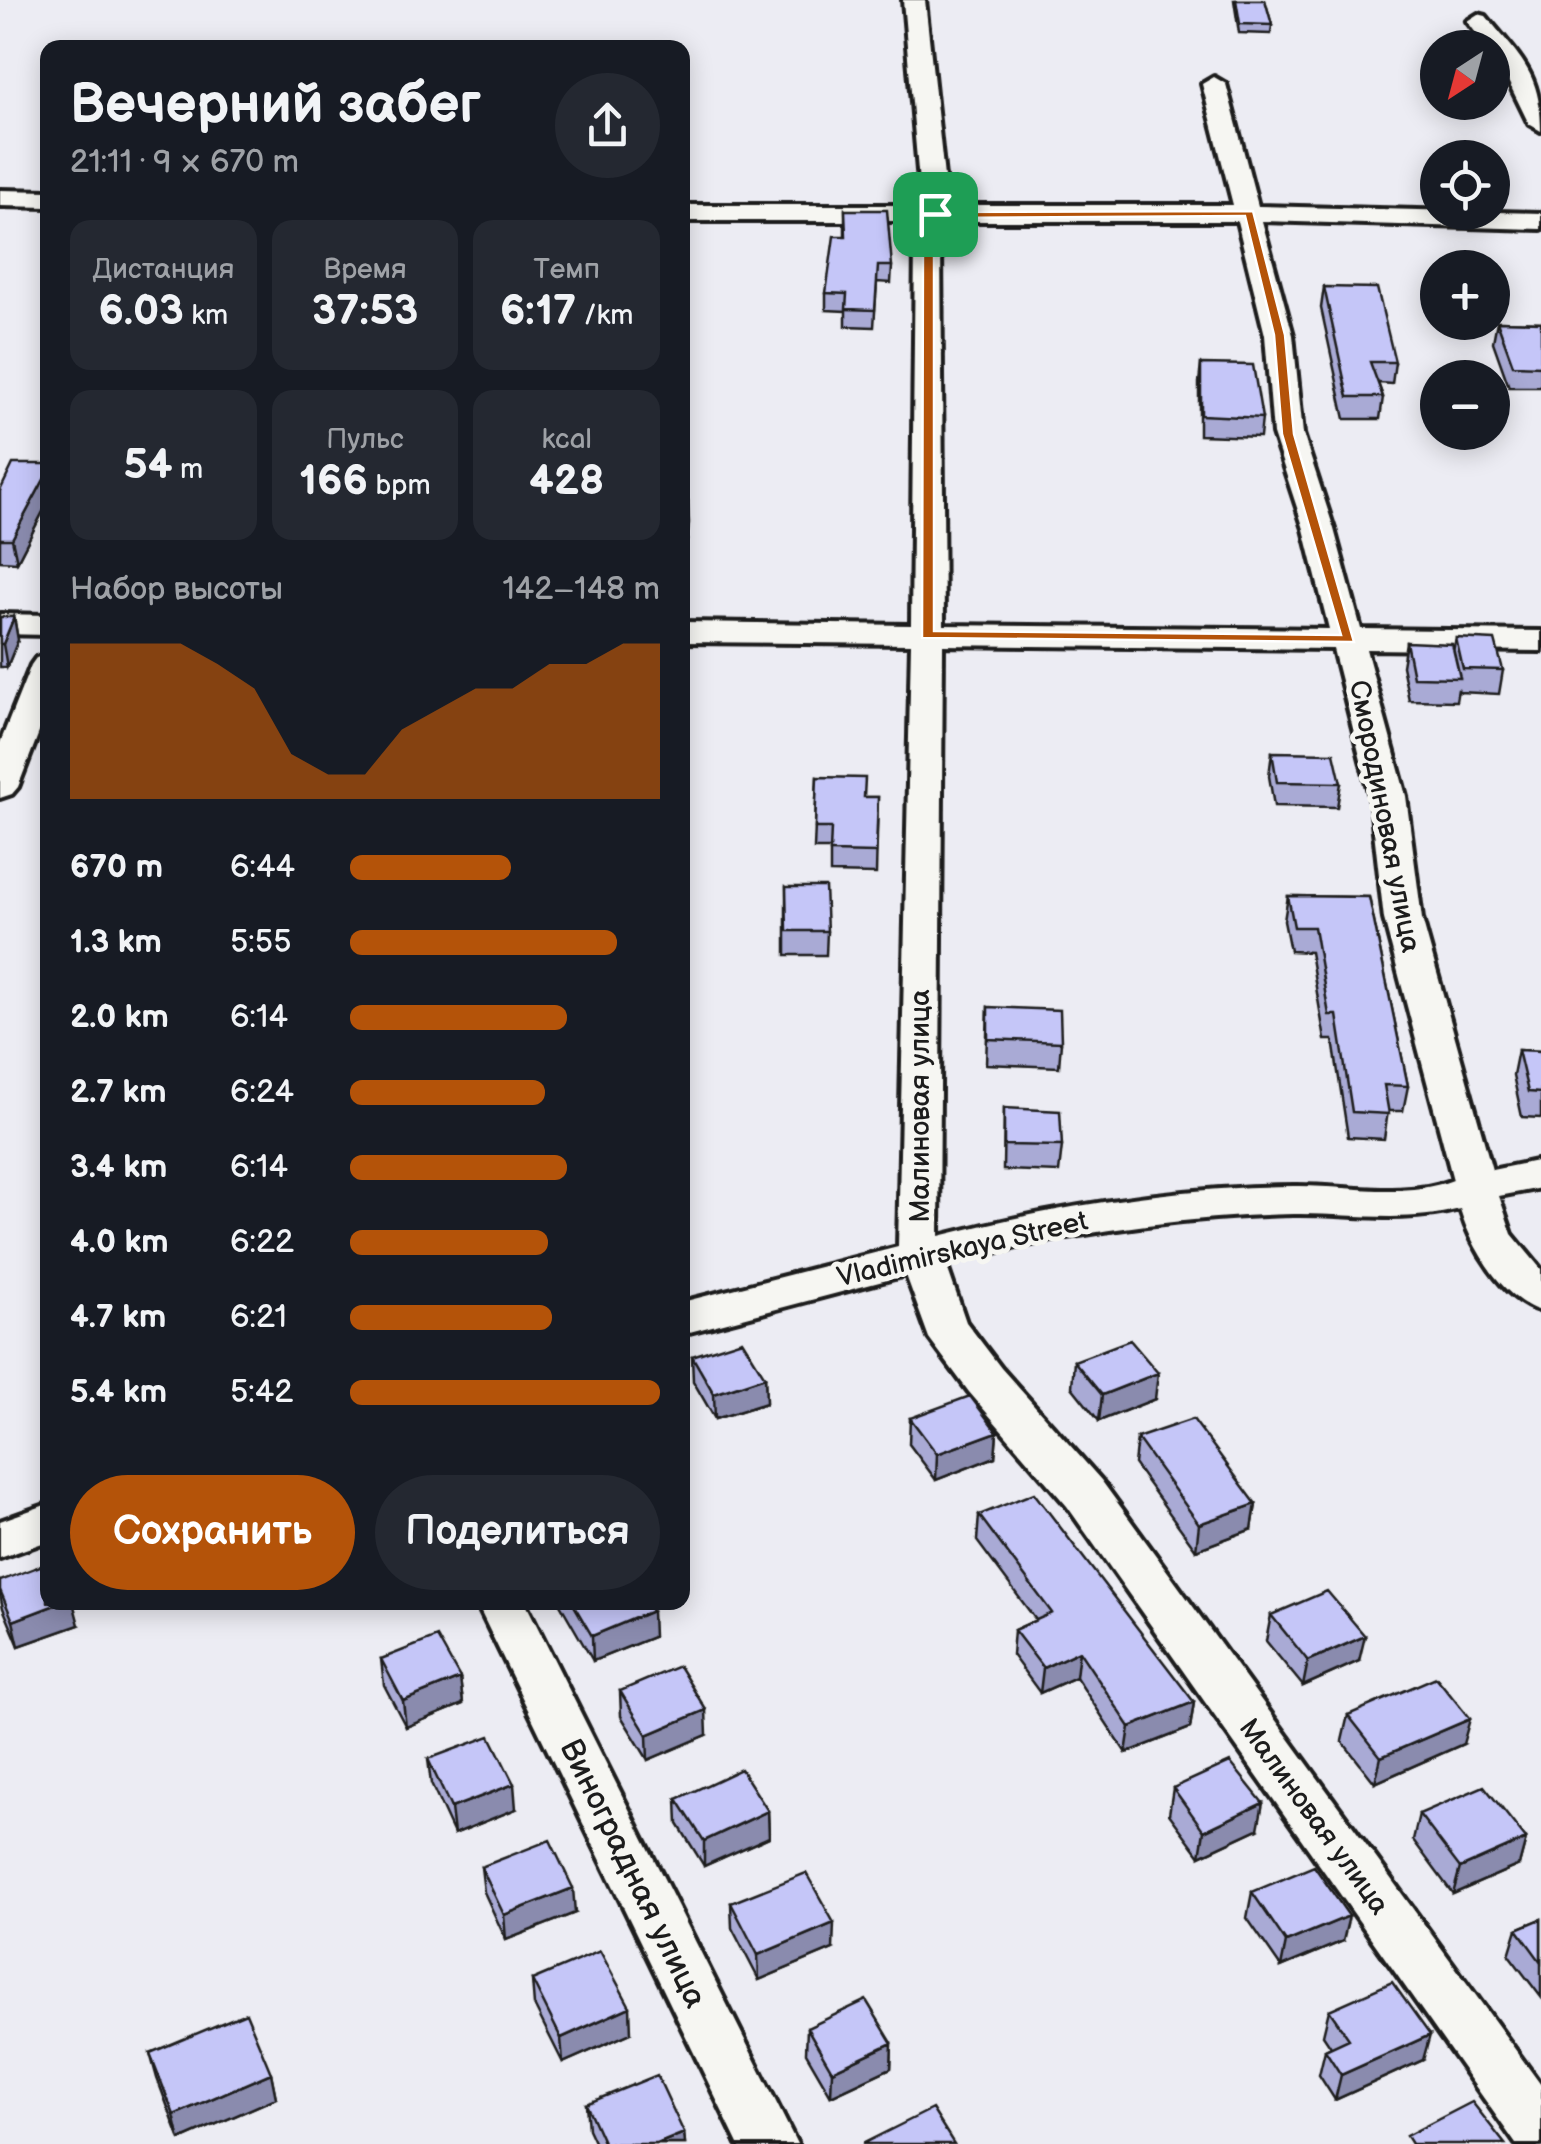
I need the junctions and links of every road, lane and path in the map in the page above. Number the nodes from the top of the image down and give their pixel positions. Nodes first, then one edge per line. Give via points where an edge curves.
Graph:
1 (914, 0) edge
2 (1478, 21) dead end
3 (1214, 84) dead end
4 (1541, 124) edge
5 (0, 198) edge
6 (40, 199) edge
7 (690, 213) edge
8 (1249, 213) junction
9 (935, 214) junction
10 (1541, 221) edge
11 (0, 624) edge
12 (40, 625) edge
13 (690, 632) edge
14 (927, 635) junction
15 (1349, 639) junction
16 (1541, 642) edge
17 (40, 685) edge
18 (0, 786) edge
19 (1541, 1174) edge
20 (1476, 1187) junction
21 (923, 1258) junction
22 (1541, 1296) edge
23 (690, 1316) edge
24 (40, 1525) edge
25 (0, 1540) edge
26 (504, 1610) edge
27 (1541, 2132) edge
28 (768, 2144) edge

1 - 9 street, Малиновая улица
2 - 4 street via 1516,68
3 - 8 street, Смородиновая улица
5 - 6 street
7 - 9 street
8 - 9 street
8 - 10 street
8 - 15 street, Смородиновая улица via 1280,335 1288,434
9 - 14 street, Малиновая улица via 928,246
11 - 12 street
13 - 14 street
14 - 15 street
14 - 21 street, Малиновая улица via 918,1114
15 - 16 street
15 - 20 street, Смородиновая улица via 1388,796 1403,919
17 - 18 street
19 - 20 street, Vladimirskaya Street
20 - 21 street, Vladimirskaya Street via 1447,1198 1382,1205 1295,1200 1149,1209 1040,1225
20 - 22 street, Смородиновая улица via 1482,1222 1500,1254
21 - 23 street, Vladimirskaya Street
21 - 27 street, Малиновая улица via 945,1327 1084,1493
24 - 25 street
26 - 28 street, Виноградная улица

